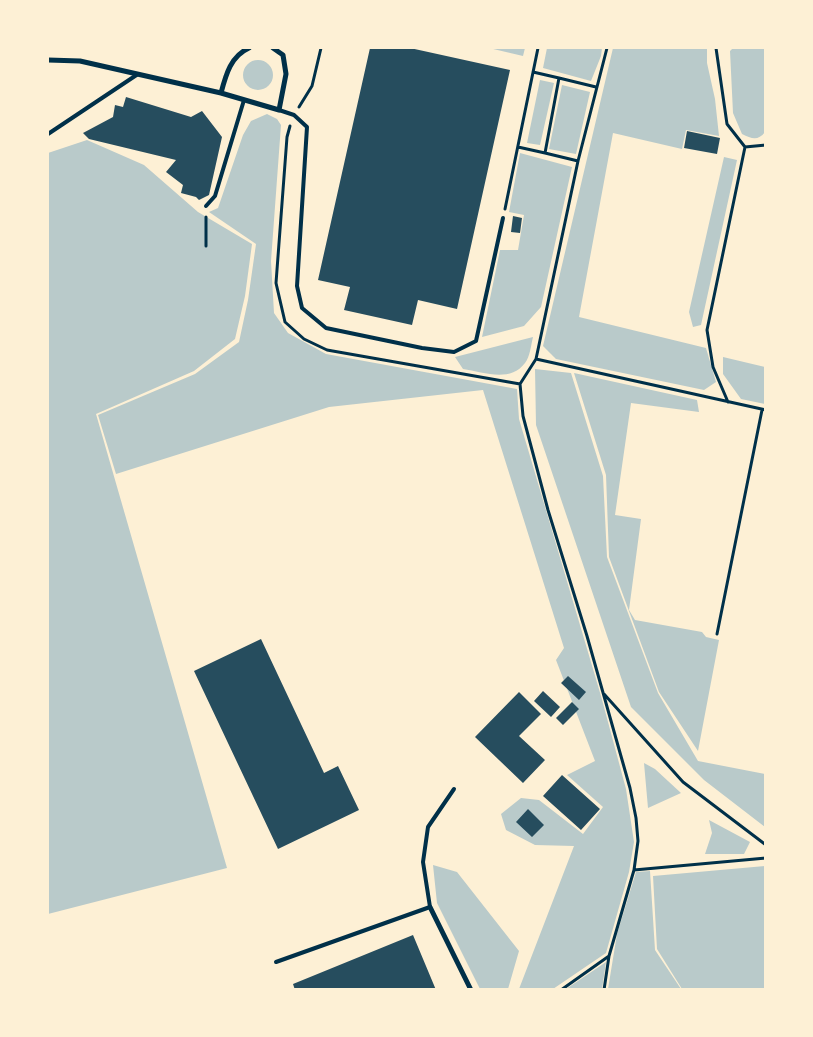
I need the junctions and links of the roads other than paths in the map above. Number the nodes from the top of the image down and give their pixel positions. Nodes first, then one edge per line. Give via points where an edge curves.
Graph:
1 (249, 48) edge
2 (273, 48) edge
3 (48, 60) edge
4 (138, 74) junction
5 (221, 93) junction
6 (244, 100) junction
7 (279, 110) junction
8 (48, 134) edge
9 (206, 206) road end
10 (503, 218) road end
11 (454, 789) dead end
12 (430, 907) junction
13 (276, 962) dead end
14 (471, 990) edge

1 - 5 street via 239,52 227,71
2 - 7 street via 283,56 286,74
3 - 4 street via 80,61
4 - 5 street
4 - 8 lane
5 - 6 street
6 - 7 street
6 - 9 lane via 215,196
7 - 10 lane via 294,115 308,127 297,286 302,308 326,328 454,352 476,341
11 - 12 lane via 428,827 423,862
12 - 13 lane
12 - 14 street

